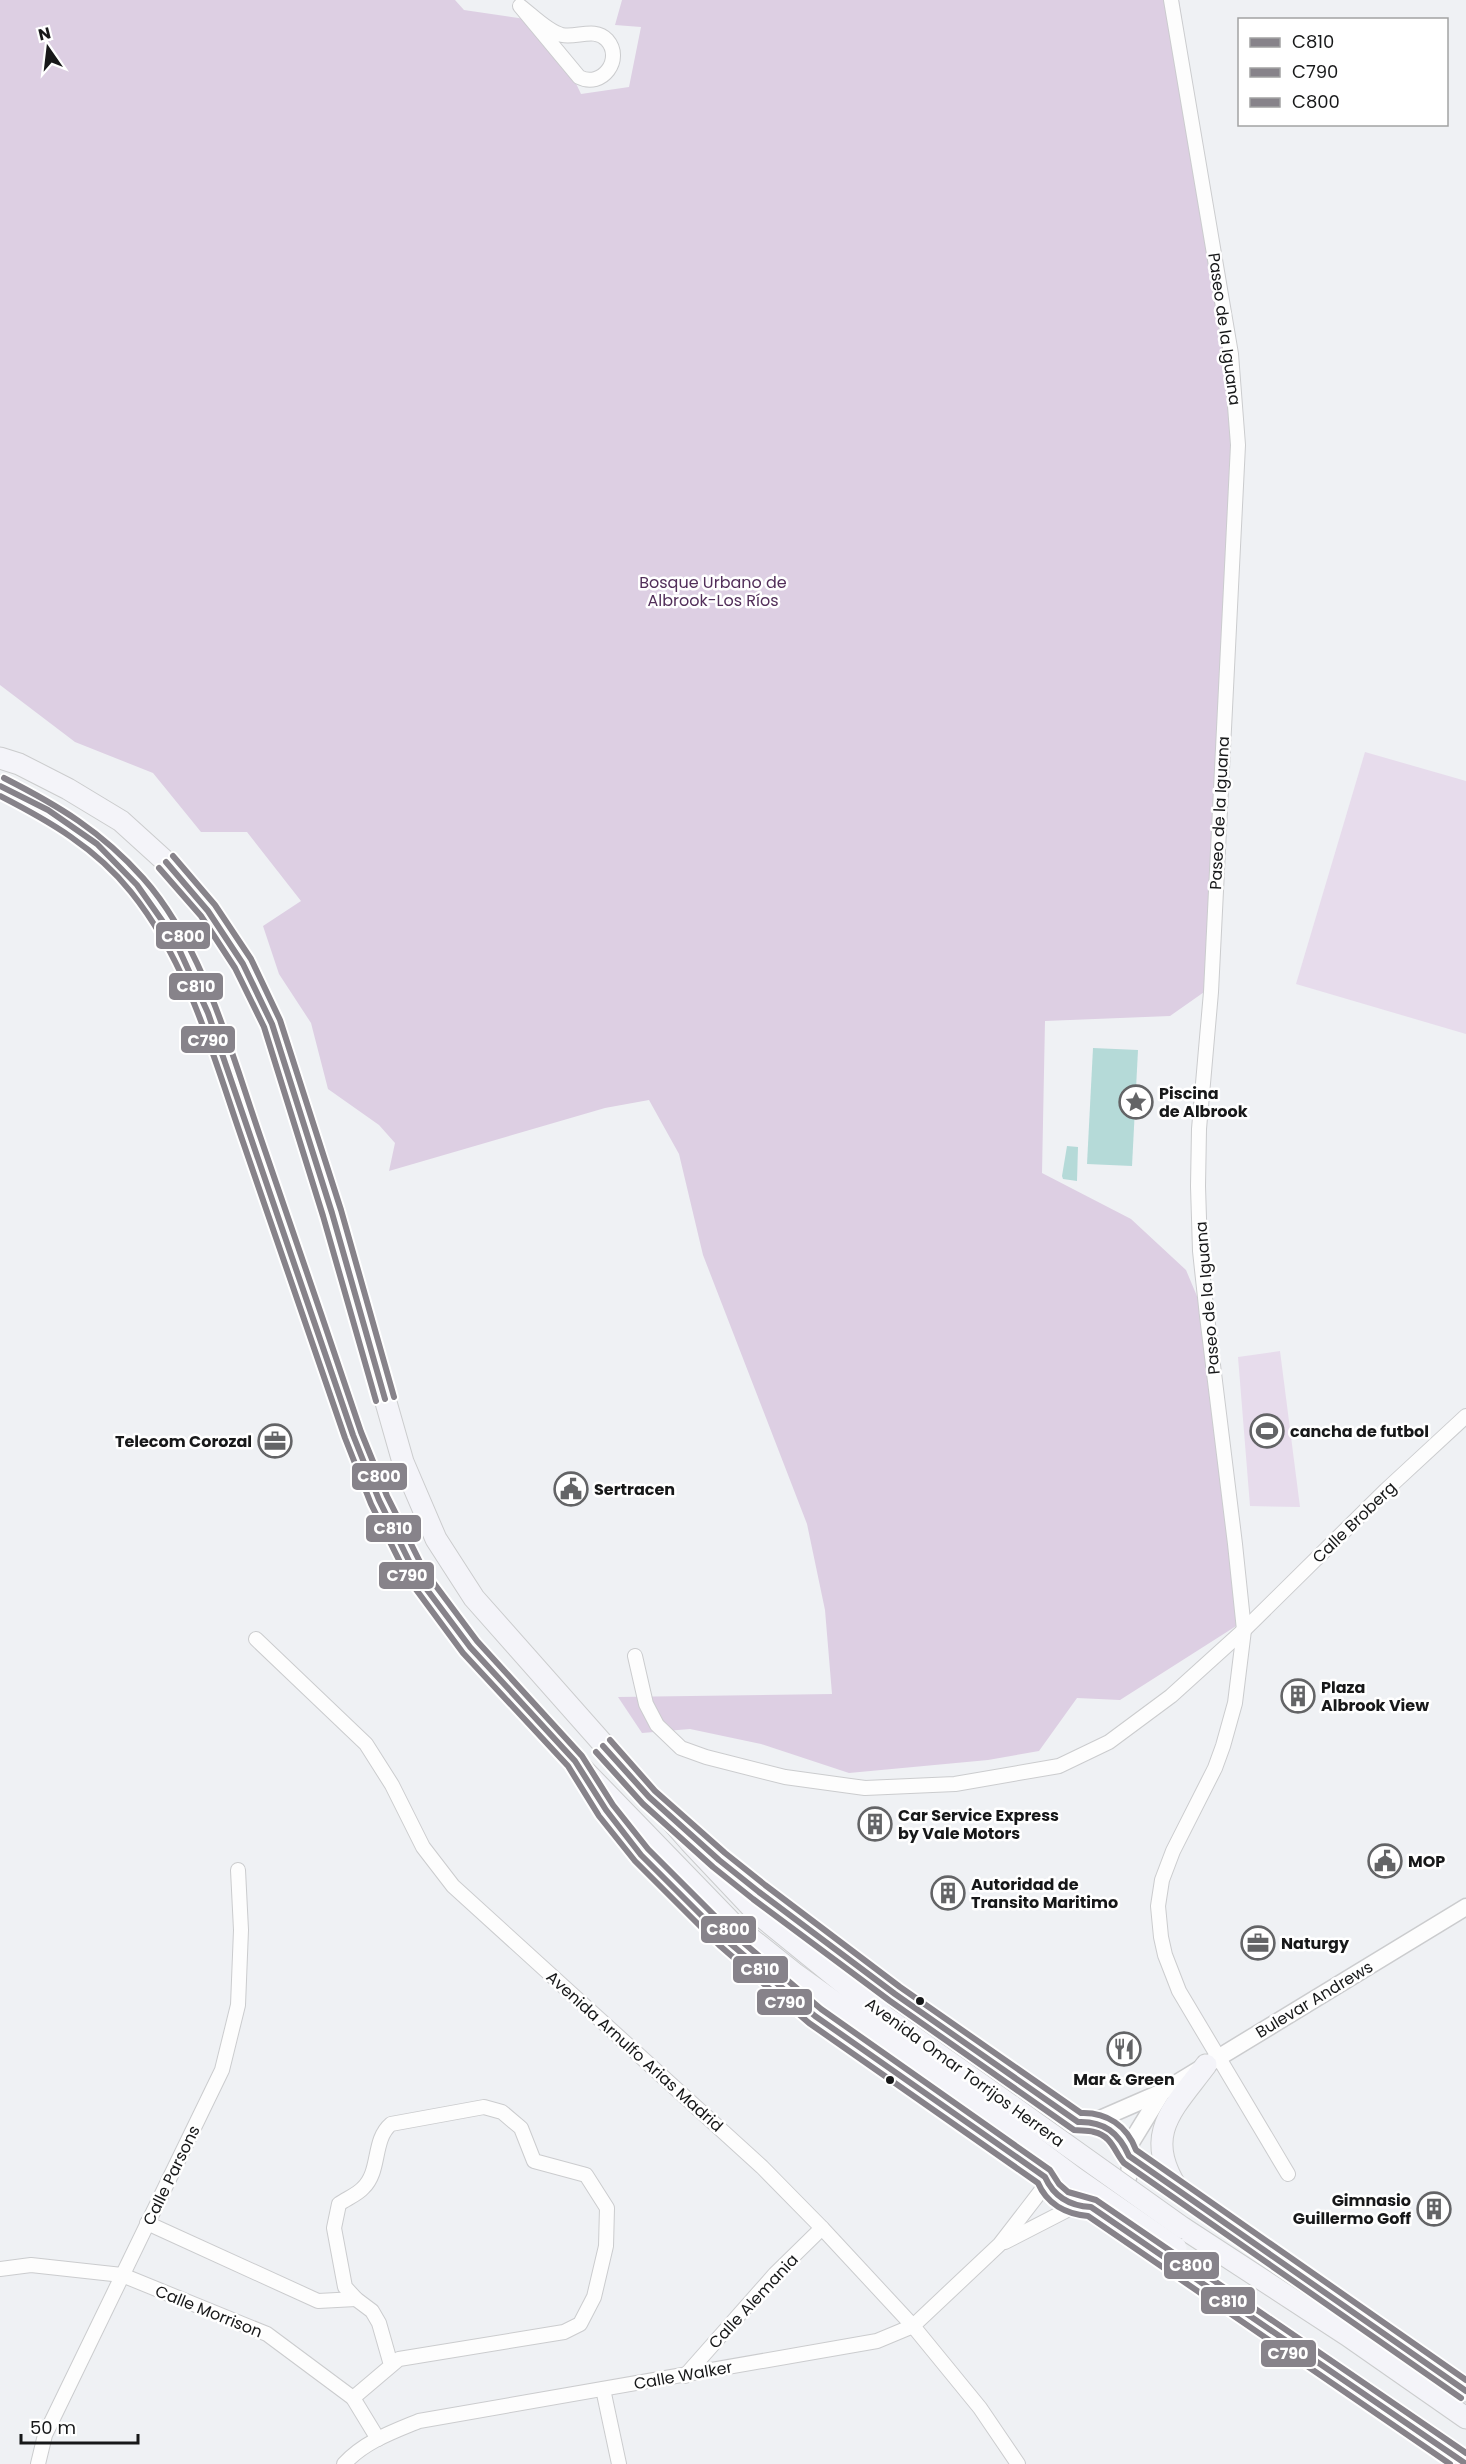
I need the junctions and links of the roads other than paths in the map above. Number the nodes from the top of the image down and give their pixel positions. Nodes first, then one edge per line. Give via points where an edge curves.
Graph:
1 (1171, 0) edge
2 (518, 3) edge
3 (0, 758) edge
4 (0, 786) edge
5 (1466, 1416) edge
6 (1244, 1629) junction
7 (256, 1639) dead end
8 (634, 1656) dead end
9 (649, 1797) junction
10 (238, 1870) dead end
11 (1466, 1907) edge
12 (1212, 2061) junction
13 (1017, 2079) junction
14 (1162, 2092) junction
15 (997, 2119) junction
16 (1085, 2122) junction
17 (1128, 2152) junction
18 (1288, 2174) dead end
19 (1046, 2180) junction
20 (1179, 2191) junction
21 (1200, 2206) junction
22 (1083, 2207) junction
23 (147, 2223) junction
24 (822, 2228) junction
25 (1000, 2244) junction
26 (1175, 2245) junction
27 (0, 2269) edge
28 (122, 2275) junction
29 (356, 2300) junction
30 (913, 2326) junction
31 (391, 2365) junction
32 (685, 2376) junction
33 (603, 2389) junction
34 (1466, 2391) edge
35 (353, 2398) junction
36 (1466, 2418) edge
37 (378, 2439) junction
38 (1466, 2452) edge
39 (38, 2464) edge
40 (344, 2464) edge
41 (619, 2464) edge
42 (1018, 2464) edge
43 (1466, 2464) edge

1 - 6 street, Paseo de la Iguana via 1231,354 1238,445 1198,1186 1200,1251
2 - 2 street via 556,33 602,36 613,53 610,68 599,78 579,77
3 - 9 main road, Avenida Omar Torrijos Herrera via 68,789 121,821 164,860 208,911 243,964 272,1024 332,1214 403,1462 436,1539 474,1598
4 - 15 main road, Avenida Omar Torrijos Herrera via 48,810 97,844 137,885 173,936 208,1012 353,1435 416,1575 470,1647 735,1926
5 - 6 street, Calle Broberg
6 - 8 street, Calle Broberg via 1171,1696 1109,1742 1059,1766 954,1784 865,1788 785,1777 681,1748 650,1714
6 - 12 street, Paseo de la Iguana via 1234,1703 1223,1746 1162,1880 1158,1906 1167,1965
7 - 24 street, Avenida Arnulfo Arias Madrid via 366,1744 423,1847 453,1886 762,2167
9 - 13 main road via 719,1860 819,1938
9 - 15 main road, Avenida Omar Torrijos Herrera via 756,1912 884,2016
10 - 23 street, Calle Parsons via 238,2005 222,2070
11 - 12 street, Bulevar Andrews
12 - 14 street, Bulevar Andrews
12 - 18 street, Paseo de la Iguana
12 - 20 main road via 1168,2115 1162,2133 1164,2163
13 - 15 main road via 1026,2095 1020,2120 999,2133
13 - 16 main road
14 - 16 street, Bulevar Andrews
14 - 17 street, Bulevar Andrews
15 - 19 main road
15 - 26 main road, Avenida Omar Torrijos Herrera, bridge
16 - 17 street via 1105,2125 1116,2133
16 - 19 street via 1065,2127 1050,2142 1044,2163
17 - 20 main road
17 - 22 street via 1129,2172 1122,2189 1108,2201
19 - 22 street via 1061,2199
19 - 25 street, Calle Walker
20 - 21 main road
21 - 26 main road via 1182,2206 1162,2219 1158,2243
21 - 34 main road
22 - 25 street, Calle Walker
22 - 26 main road
23 - 28 street, Calle Parsons
23 - 29 street via 318,2301
24 - 30 street, Avenida Arnulfo Arias Madrid
24 - 32 street, Calle Alemania
25 - 30 street, Calle Walker
26 - 36 main road, Avenida Omar Torrijos Herrera via 1347,2335
26 - 38 main road, Avenida Omar Torrijos Herrera
26 - 43 main road
27 - 28 street, Calle Morrison via 31,2265
28 - 35 street, Calle Morrison via 267,2334
28 - 39 street, Calle Parsons via 45,2435
29 - 31 street via 372,2311 379,2323
29 - 31 street via 345,2287 335,2217 339,2204 363,2188 371,2175 384,2130 391,2124 484,2107 502,2112 521,2128 534,2161 586,2175 607,2208 604,2255 594,2297 580,2324 564,2332 399,2359
30 - 32 street, Calle Walker via 877,2340
30 - 42 street, Avenida Arnulfo Arias Madrid via 980,2408
31 - 35 street
32 - 33 street, Calle Walker
33 - 37 street, Calle Walker via 419,2421
33 - 41 street
35 - 37 street, Calle Morrison
37 - 40 street, Calle Walker

